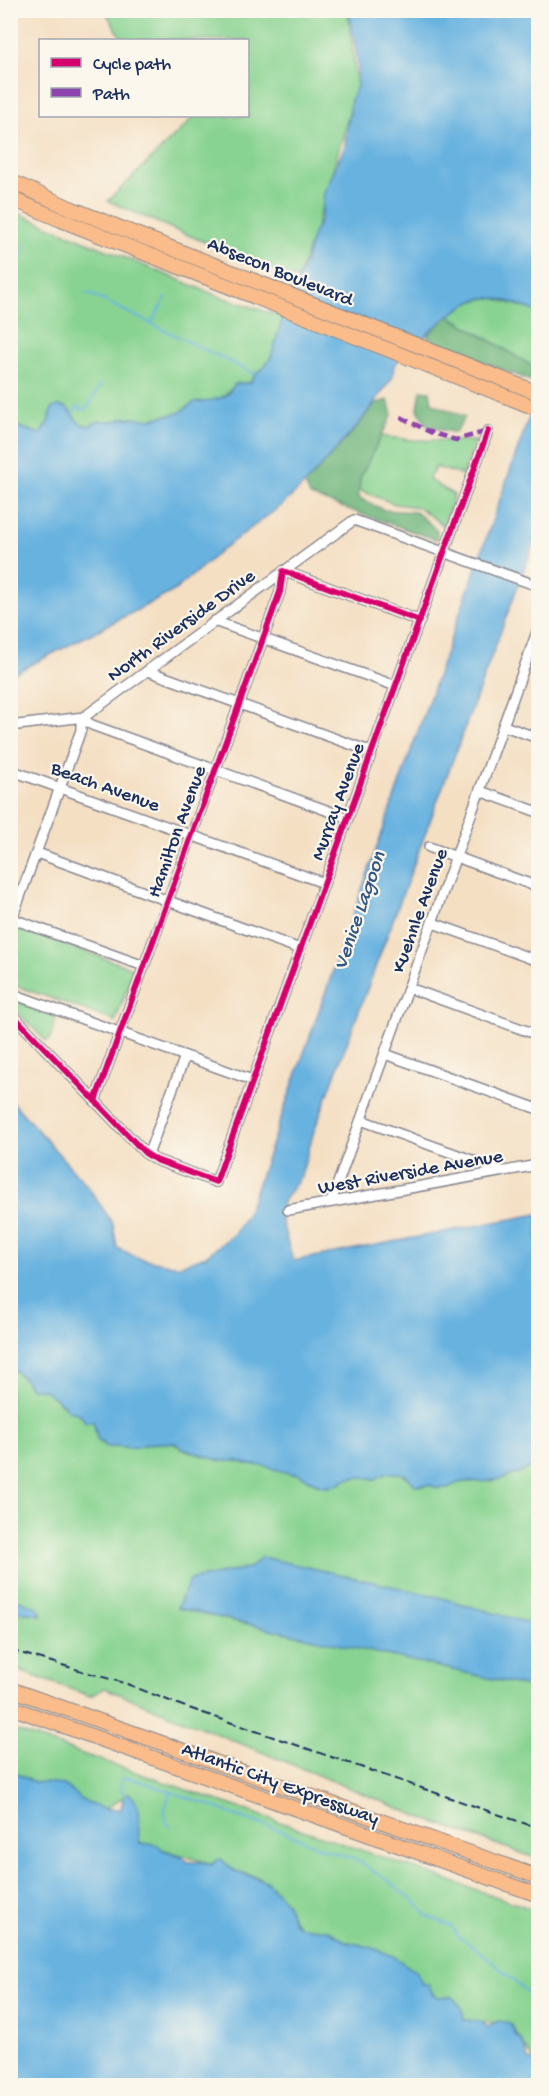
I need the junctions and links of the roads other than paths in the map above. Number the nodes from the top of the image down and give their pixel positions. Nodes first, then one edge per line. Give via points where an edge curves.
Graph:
1 (10, 172) edge
2 (10, 181) edge
3 (10, 198) edge
4 (51, 200) junction
5 (251, 287) junction
6 (535, 392) edge
7 (532, 406) edge
8 (488, 431) dead end
9 (445, 552) junction
10 (283, 571) junction
11 (538, 586) edge
12 (214, 621) junction
13 (420, 621) junction
14 (538, 629) edge
15 (263, 638) junction
16 (527, 660) junction
17 (538, 664) edge
18 (148, 670) junction
19 (396, 686) junction
20 (238, 704) junction
21 (81, 718) junction
22 (10, 726) edge
23 (504, 726) junction
24 (538, 738) edge
25 (372, 752) junction
26 (215, 769) junction
27 (10, 770) edge
28 (60, 788) junction
29 (480, 791) junction
30 (538, 812) edge
31 (348, 818) junction
32 (191, 835) junction
33 (429, 847) dead end
34 (37, 854) junction
35 (456, 857) junction
36 (324, 883) junction
37 (538, 887) edge
38 (168, 900) junction
39 (11, 920) edge
40 (432, 923) junction
41 (300, 949) junction
42 (538, 961) edge
43 (144, 966) junction
44 (409, 988) junction
45 (10, 993) edge
46 (10, 1012) edge
47 (120, 1032) junction
48 (538, 1035) edge
49 (385, 1054) junction
50 (185, 1056) junction
51 (252, 1080) junction
52 (95, 1101) junction
53 (538, 1109) edge
54 (361, 1119) junction
55 (148, 1155) junction
56 (538, 1165) edge
57 (504, 1172) junction
58 (331, 1202) junction
59 (288, 1210) dead end
60 (10, 1689) edge
61 (10, 1707) edge
62 (538, 1877) edge
63 (538, 1894) edge

1 - 4 highway
2 - 4 highway, Absecon Boulevard
3 - 5 highway, Absecon Boulevard
4 - 5 highway, Absecon Boulevard
5 - 6 highway, Absecon Boulevard
5 - 7 highway, Absecon Boulevard
8 - 9 street, Murray Avenue
9 - 10 street, North Riverside Drive via 354,520
9 - 11 street
9 - 13 street, Murray Avenue
10 - 12 street, North Riverside Drive
10 - 13 street
10 - 15 street, Hamilton Avenue
12 - 15 street
12 - 18 street, North Riverside Drive
13 - 19 street, Murray Avenue
14 - 16 street, Kuehnle Avenue
15 - 19 street
15 - 20 street, Hamilton Avenue
16 - 17 street
16 - 23 street, Kuehnle Avenue
18 - 20 street
18 - 21 street, North Riverside Drive
19 - 25 street, Murray Avenue
20 - 25 street
20 - 26 street, Hamilton Avenue
21 - 22 street, North Riverside Drive
21 - 26 street
21 - 28 street via 81,730
23 - 24 street
23 - 29 street, Kuehnle Avenue
25 - 31 street, Murray Avenue
26 - 31 street
26 - 32 street, Hamilton Avenue
27 - 28 street, Beach Avenue
28 - 32 street, Beach Avenue
28 - 34 street
29 - 30 street
29 - 35 street, Kuehnle Avenue
31 - 36 street, Murray Avenue
32 - 36 street, Beach Avenue
32 - 38 street, Hamilton Avenue
33 - 35 street
34 - 38 street
34 - 39 street
35 - 37 street
35 - 40 street, Kuehnle Avenue
36 - 41 street, Murray Avenue
38 - 41 street
38 - 43 street, Hamilton Avenue
39 - 43 street
40 - 42 street
40 - 44 street, Kuehnle Avenue
41 - 51 street, Murray Avenue
43 - 47 street, Hamilton Avenue
44 - 48 street
44 - 49 street, Kuehnle Avenue
45 - 47 street
46 - 52 street
47 - 50 street
47 - 52 street, Hamilton Avenue
49 - 53 street
49 - 54 street, Kuehnle Avenue
50 - 51 street
50 - 55 street
51 - 55 street, Murray Avenue via 216,1182
52 - 55 street
54 - 57 street
54 - 58 street, Kuehnle Avenue
56 - 57 street, West Riverside Avenue
57 - 58 street, West Riverside Avenue
58 - 59 street, West Riverside Avenue
60 - 62 highway, Atlantic City Expressway
61 - 63 highway, Atlantic City Expressway

